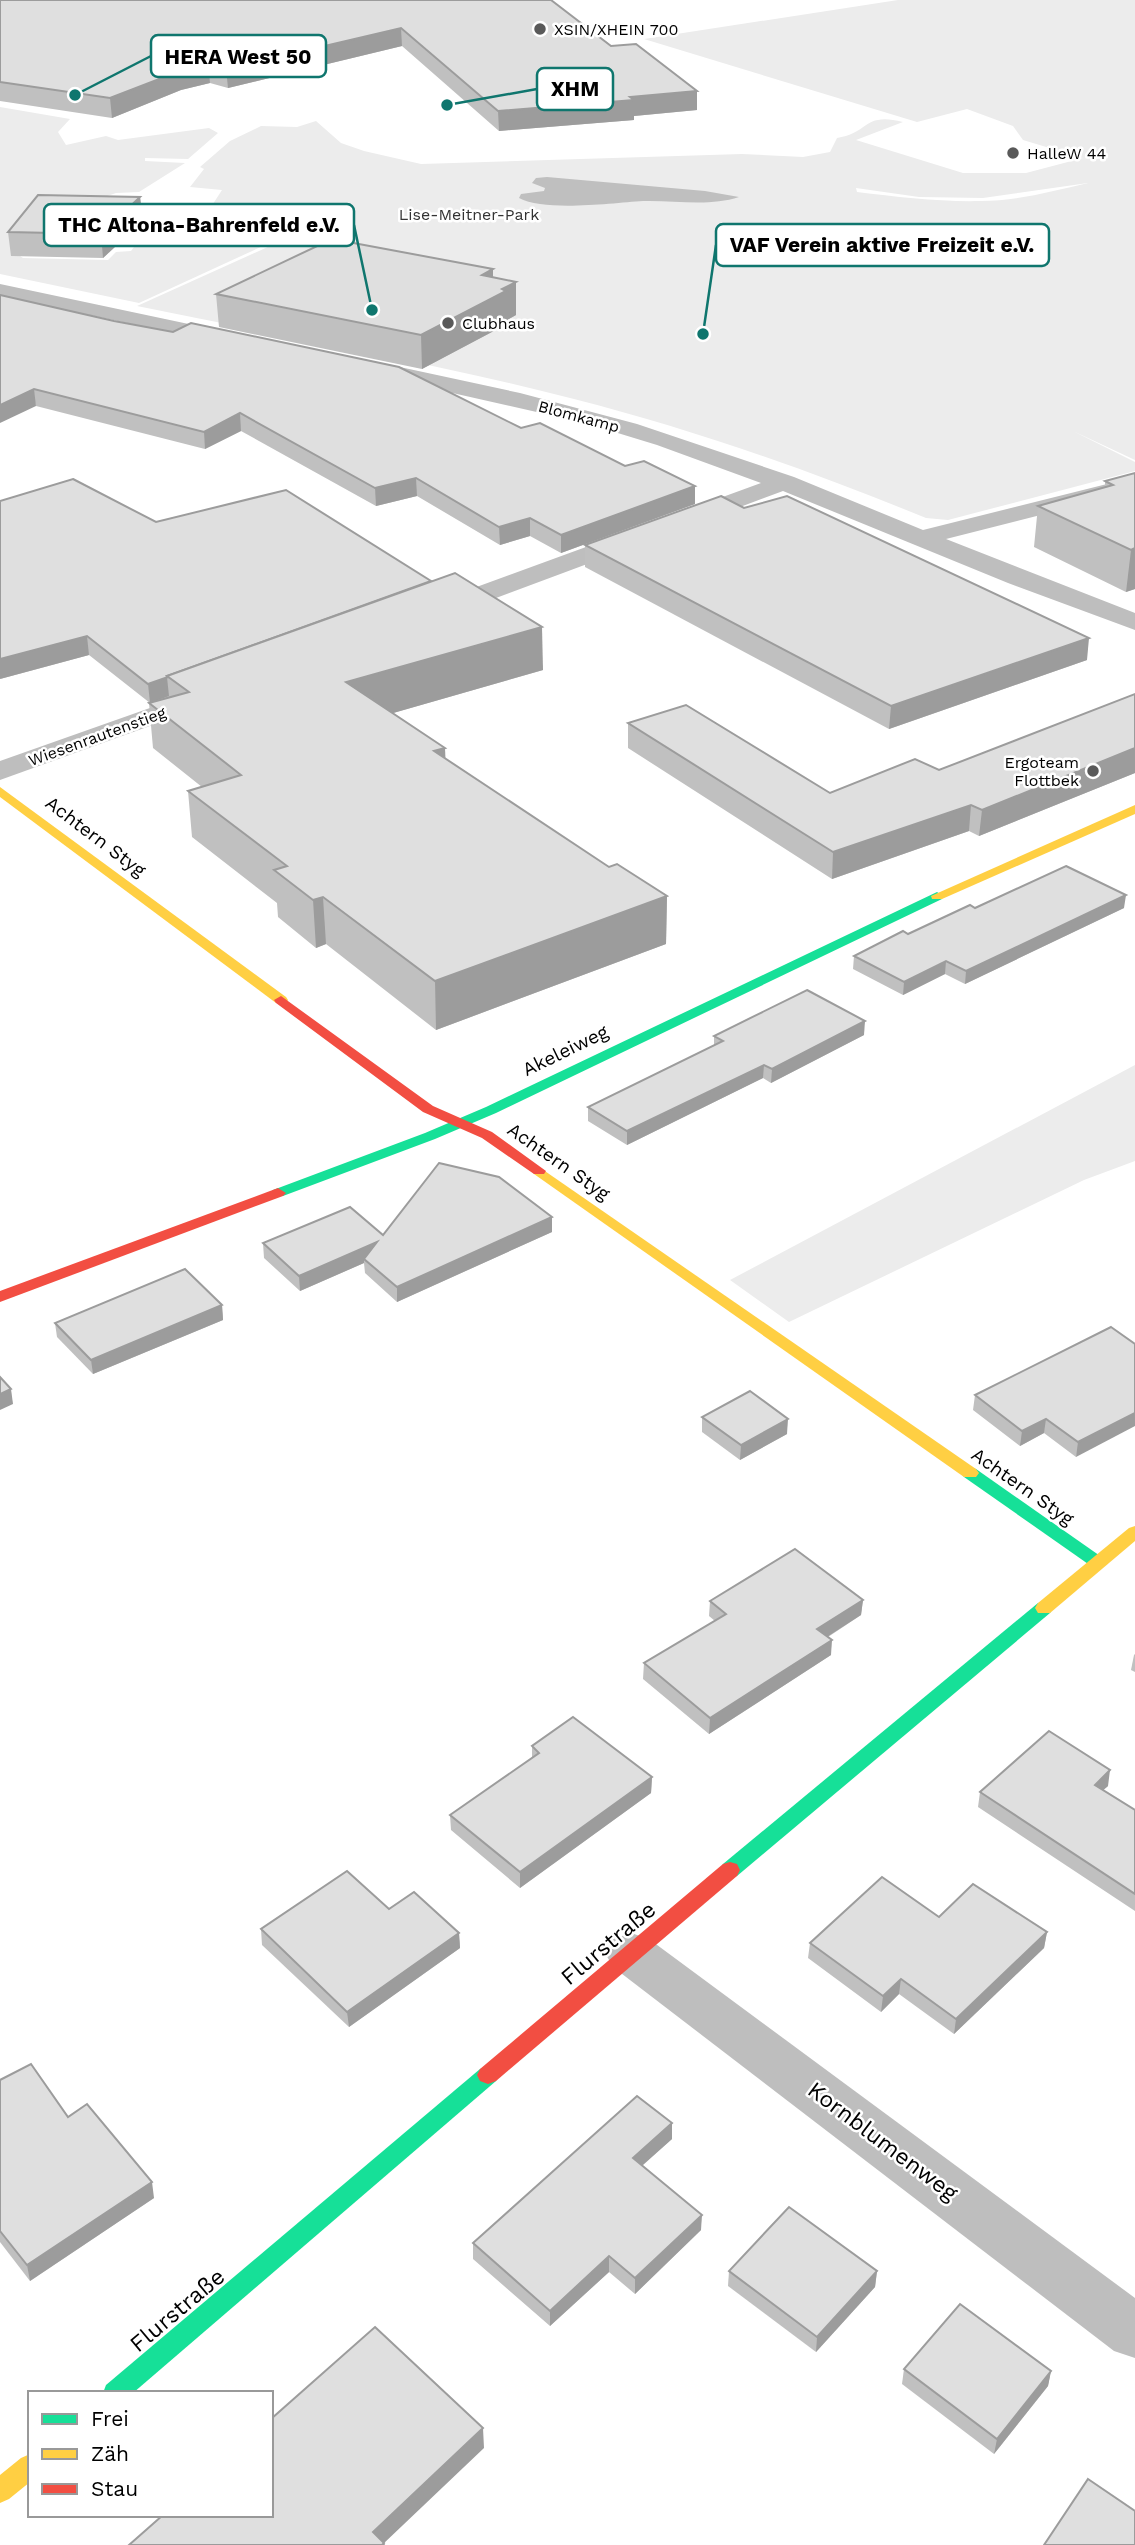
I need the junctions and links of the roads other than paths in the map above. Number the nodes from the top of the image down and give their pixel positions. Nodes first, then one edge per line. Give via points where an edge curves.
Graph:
1 (0, 290) edge
2 (256, 344) edge
3 (352, 364) edge
4 (786, 482) junction
5 (1135, 484) edge
6 (922, 538) junction
7 (415, 619) edge
8 (1135, 622) edge
9 (227, 688) edge
10 (0, 771) edge
11 (0, 791) edge
12 (1135, 809) edge
13 (459, 1124) junction
14 (0, 1297) edge
15 (1135, 1532) edge
16 (1097, 1562) junction
17 (631, 1953) junction
18 (1135, 2332) edge
19 (117, 2391) edge
20 (28, 2468) edge
21 (0, 2491) edge

1 - 2 street
3 - 4 street, Blomkamp via 564,411
4 - 6 street, Blomkamp
4 - 7 street
5 - 6 street
6 - 8 street, Blomkamp
9 - 10 street, Wiesenrautenstieg
11 - 13 street, Achtern Styg via 428,1109
12 - 13 street, Akeleiweg via 924,901
13 - 14 street, Akeleiweg
13 - 16 street, Achtern Styg via 486,1135
15 - 16 street, Flurstraße
16 - 17 street, Flurstraße
17 - 18 street, Kornblumenweg
17 - 19 street, Flurstraße
20 - 21 street

